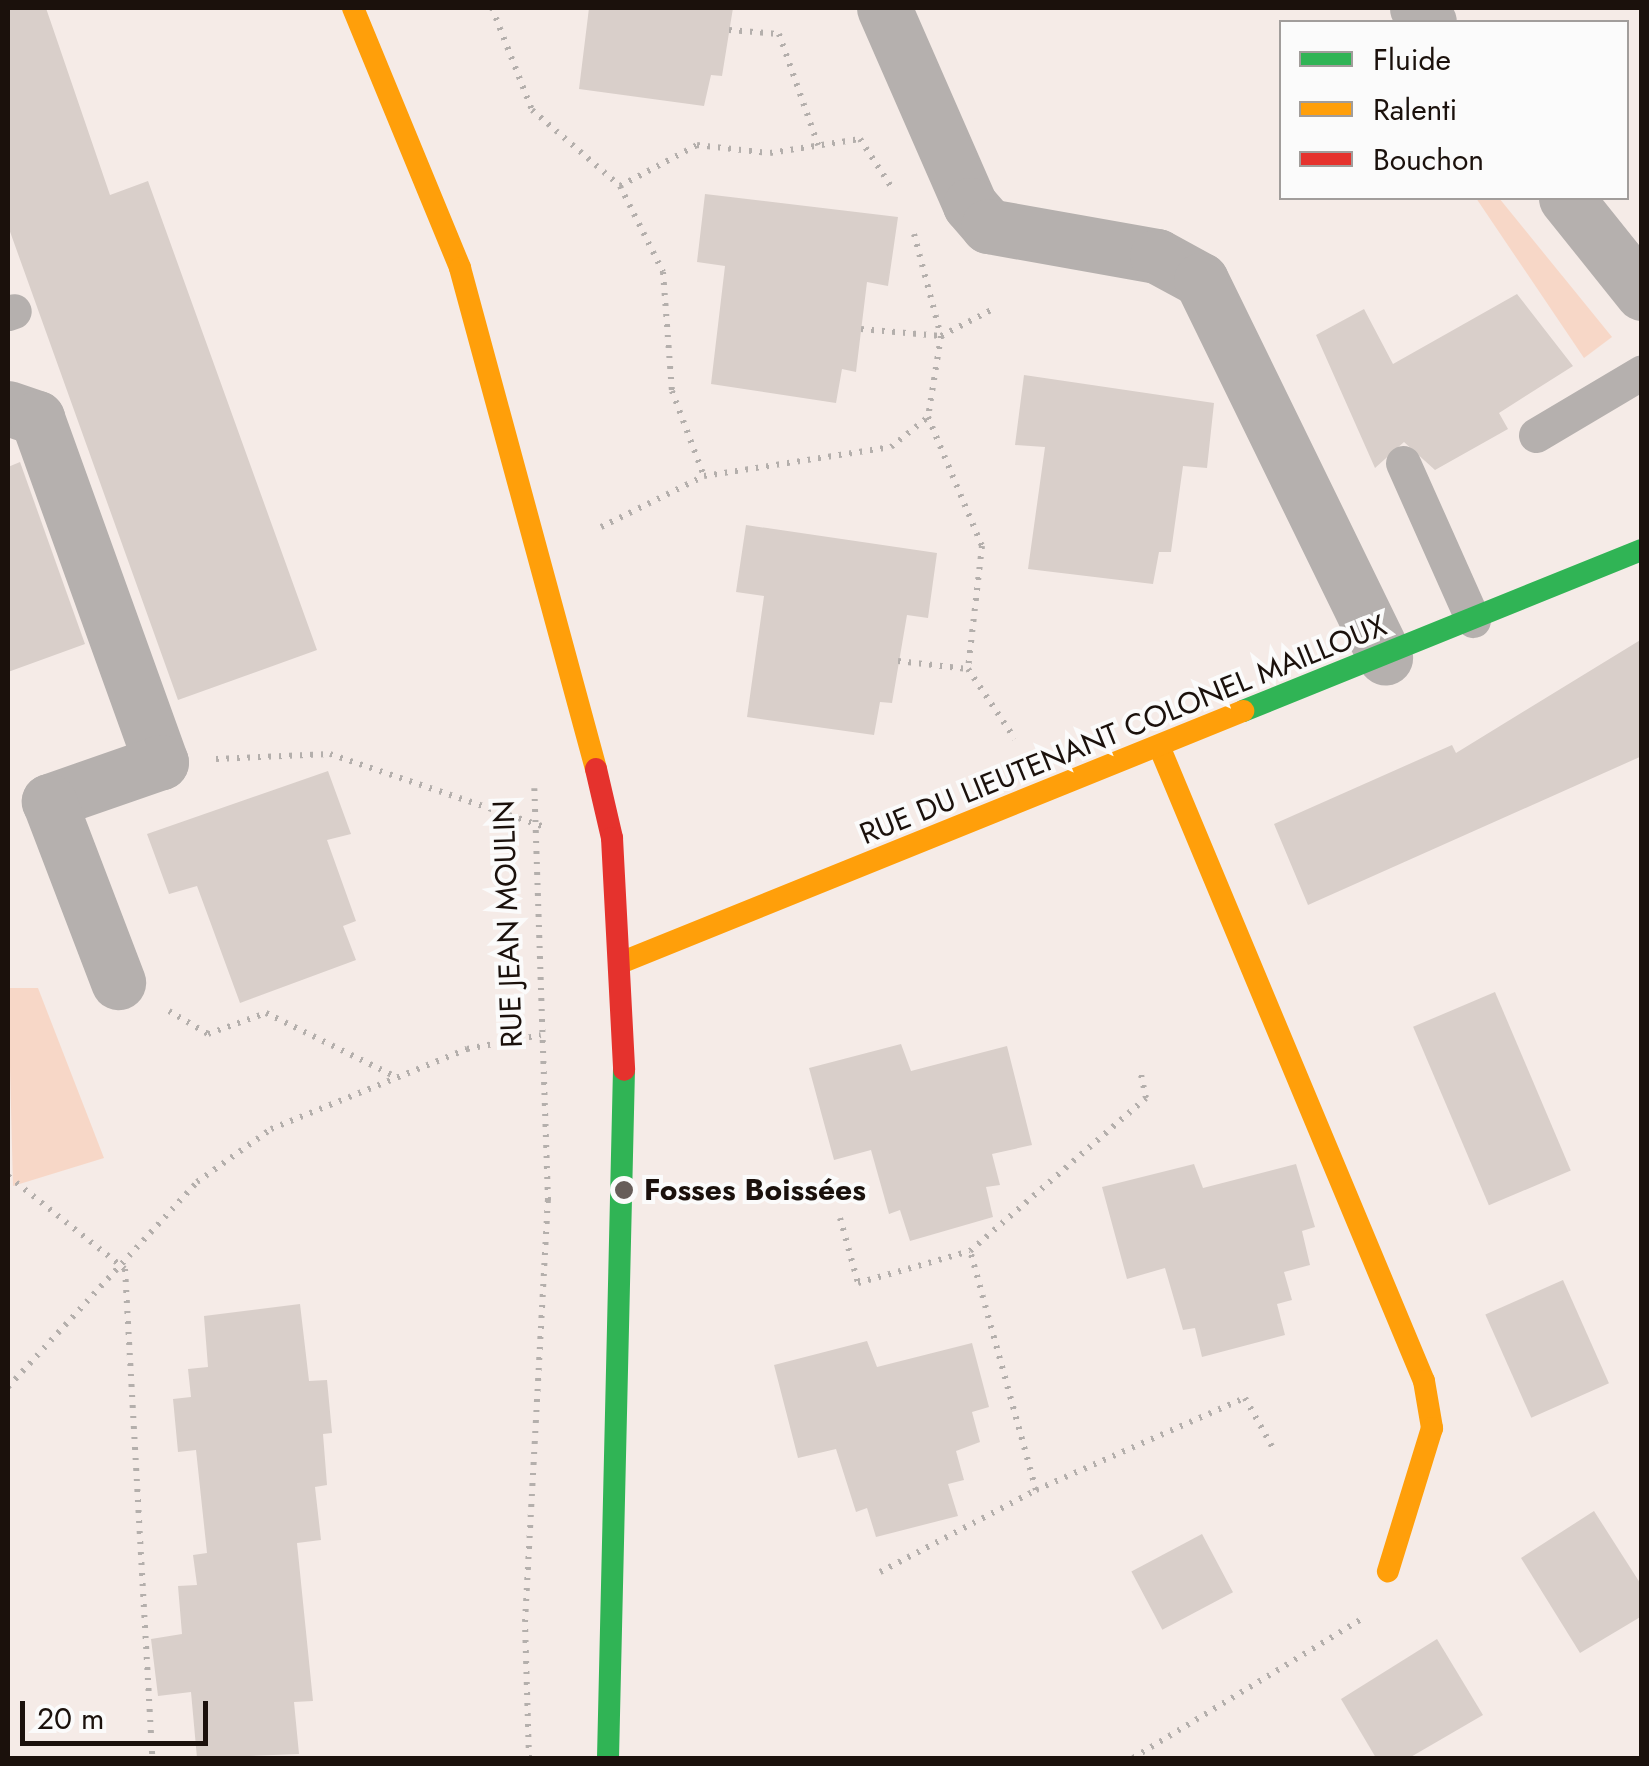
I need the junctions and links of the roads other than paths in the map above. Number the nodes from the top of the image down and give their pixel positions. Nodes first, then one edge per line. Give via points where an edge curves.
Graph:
1 (353, 8) edge
2 (884, 8) edge
3 (1568, 200) edge
4 (1642, 294) edge
5 (1642, 372) edge
6 (8, 408) edge
7 (1536, 435) dead end
8 (1403, 463) dead end
9 (1642, 550) edge
10 (1473, 620) junction
11 (1385, 656) junction
12 (1158, 746) junction
13 (625, 960) junction
14 (118, 982) road end
15 (1388, 1571) road end
16 (608, 1758) edge

1 - 13 street via 460,268 560,611 612,838
2 - 11 street via 970,205 988,226 1157,256 1201,280
3 - 4 street
5 - 7 lane
6 - 14 street via 37,418 162,762 49,801
8 - 10 lane
9 - 10 street, RUE DU LIEUTENANT COLONEL MAILLOUX
10 - 11 street, RUE DU LIEUTENANT COLONEL MAILLOUX
11 - 12 street, RUE DU LIEUTENANT COLONEL MAILLOUX
12 - 13 street, RUE DU LIEUTENANT COLONEL MAILLOUX
12 - 15 street via 1424,1381 1432,1428
13 - 16 street

